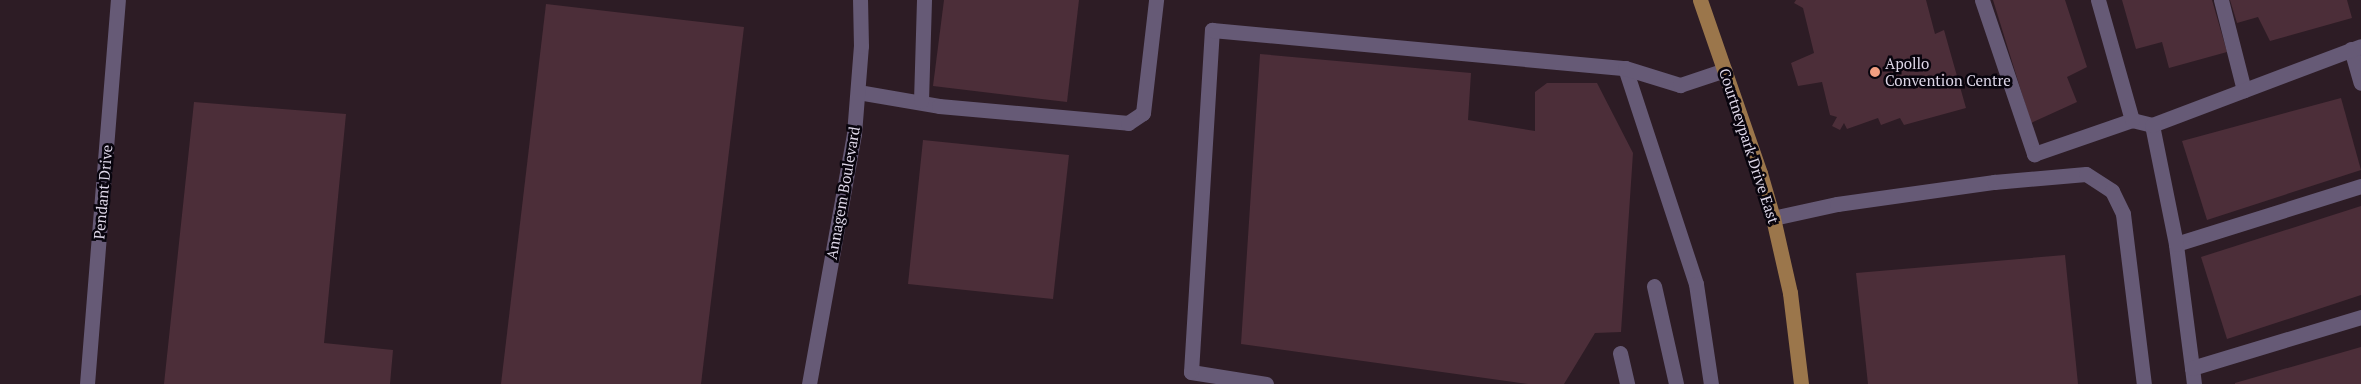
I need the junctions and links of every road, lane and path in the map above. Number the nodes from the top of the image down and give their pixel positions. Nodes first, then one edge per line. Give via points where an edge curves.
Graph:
1 (118, 0) edge
2 (860, 0) edge
3 (924, 0) edge
4 (1156, 0) edge
5 (1700, 0) edge
6 (1982, 0) edge
7 (2098, 0) edge
8 (2221, 0) edge
9 (2356, 48) edge
10 (1625, 68) junction
11 (1725, 70) junction
12 (2361, 83) edge
13 (2244, 90) junction
14 (858, 92) junction
15 (921, 101) junction
16 (2132, 120) junction
17 (2152, 125) junction
18 (2361, 186) edge
19 (1773, 218) junction
20 (2176, 244) junction
21 (1654, 286) dead end
22 (2361, 317) edge
23 (1620, 353) dead end
24 (2192, 368) junction
25 (87, 384) edge
26 (809, 384) edge
27 (1266, 384) edge
28 (1627, 384) edge
29 (1676, 384) edge
30 (1711, 384) edge
31 (1801, 384) edge
32 (2144, 384) edge
33 (2194, 384) edge

1 - 25 street, Pendant Drive
2 - 14 street, Annagem Boulevard
3 - 15 street
4 - 15 street via 1143,113 1138,119 1128,123 939,106
5 - 11 main road, Courtneypark Drive East
6 - 16 street via 2034,154
7 - 16 street
8 - 13 street
9 - 12 street
9 - 13 street
10 - 11 street via 1680,85
10 - 27 street via 1212,30 1191,372
10 - 30 street via 1696,284
11 - 19 main road, Courtneypark Drive East
13 - 17 street
14 - 15 street
14 - 26 street, Annagem Boulevard via 854,134
16 - 17 street
17 - 20 street
18 - 20 street
19 - 31 main road, Courtneypark Drive East via 1790,293
19 - 32 street via 1838,204 1994,182 2086,174 2112,190 2123,214
20 - 24 street
21 - 29 street
22 - 24 street
23 - 28 street
24 - 33 street

